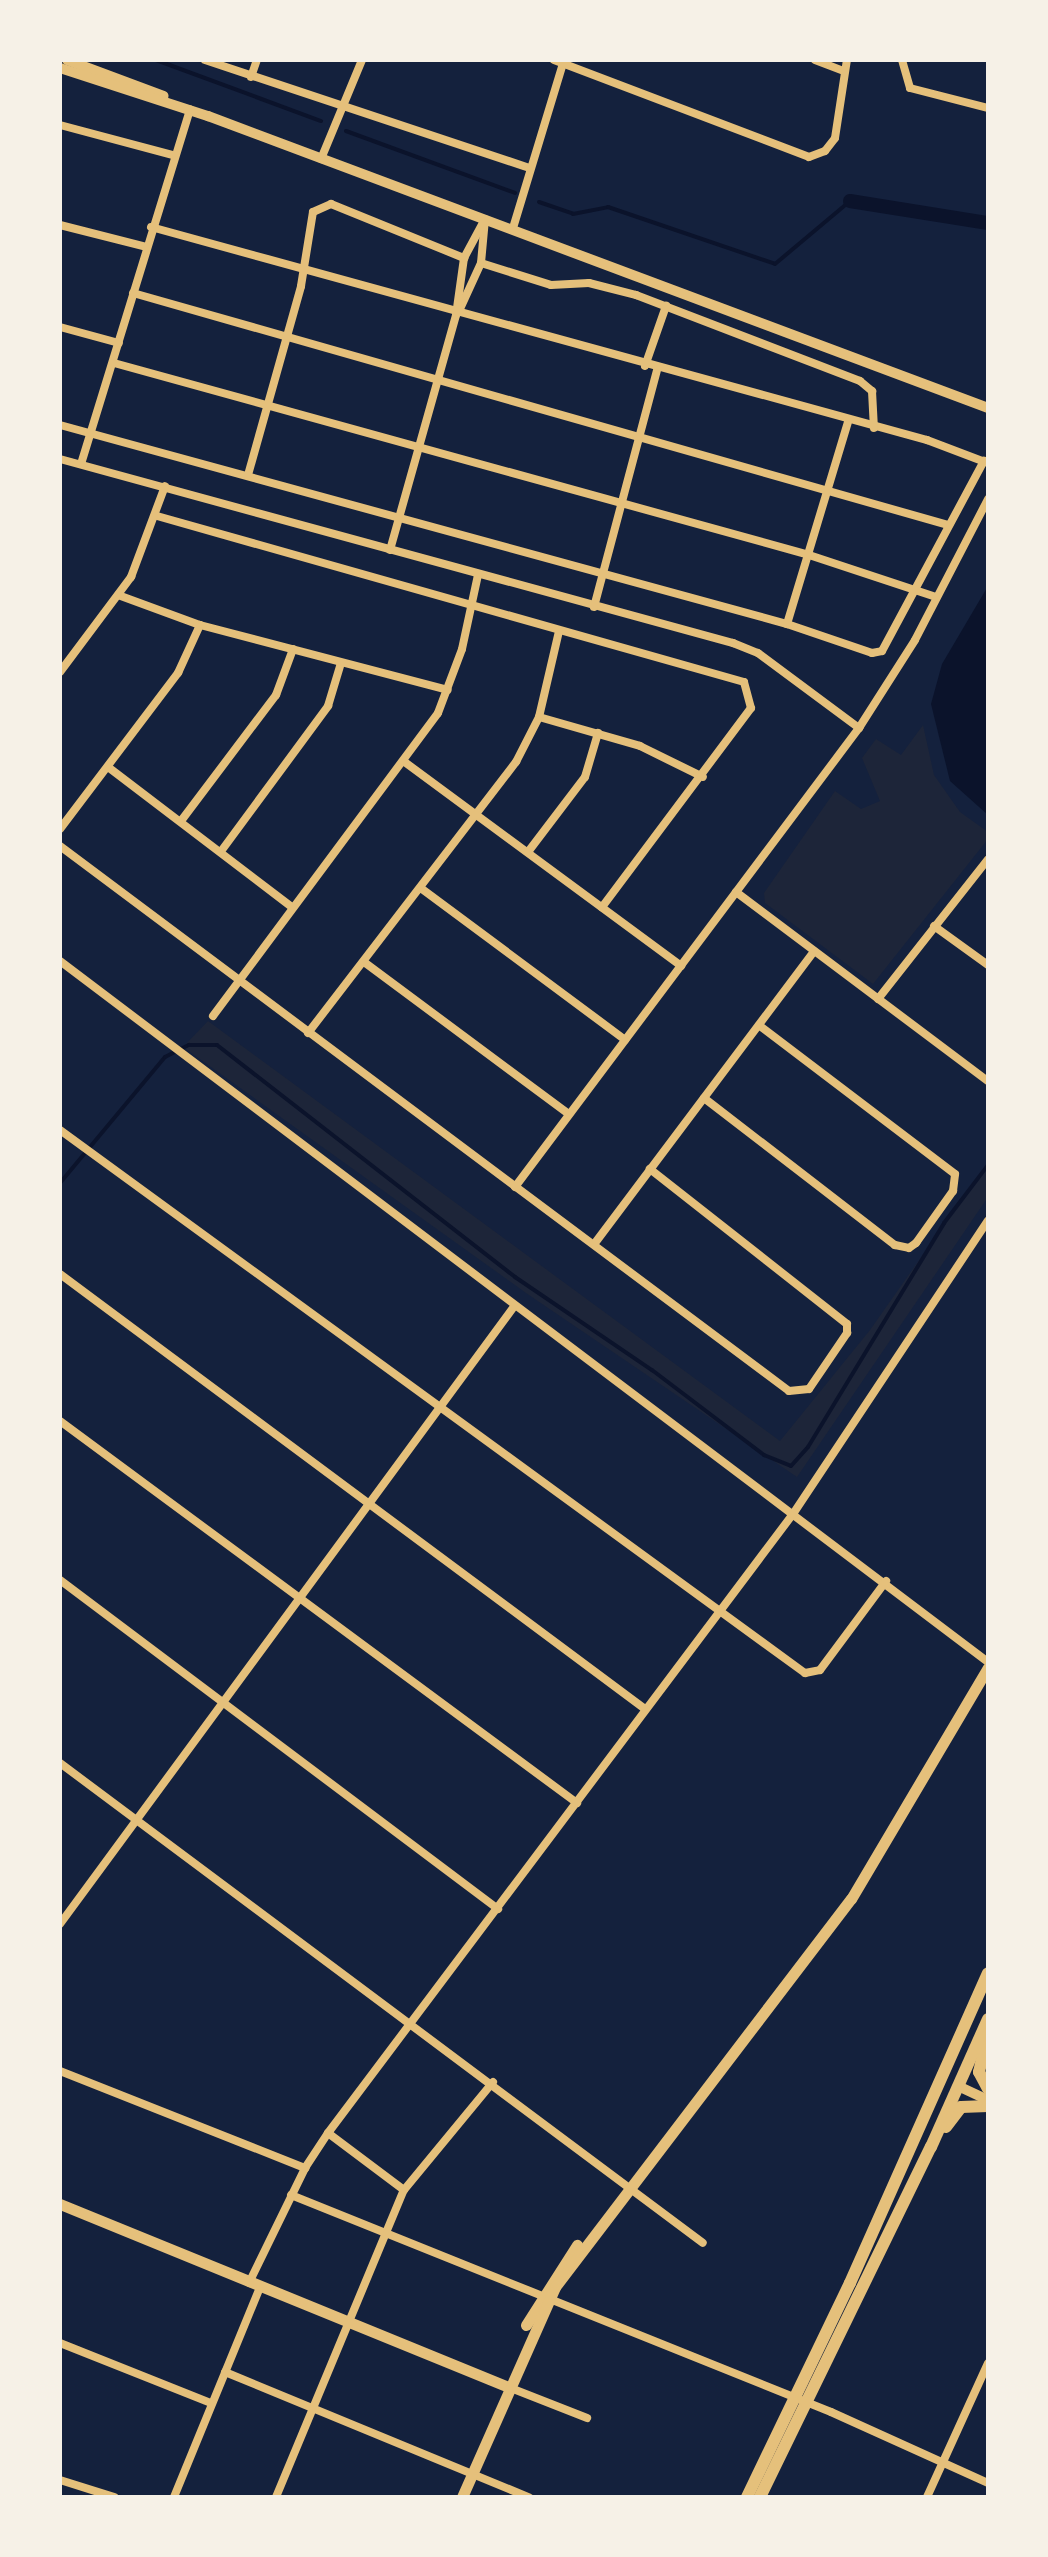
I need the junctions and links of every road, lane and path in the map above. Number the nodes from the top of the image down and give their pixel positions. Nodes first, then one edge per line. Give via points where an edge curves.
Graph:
1 (67, 60) edge
2 (205, 60) edge
3 (257, 60) edge
4 (362, 60) edge
5 (815, 60) edge
6 (847, 60) edge
7 (902, 60) edge
8 (559, 62) edge
9 (60, 71) edge
10 (844, 71) junction
11 (251, 77) junction
12 (988, 108) edge
13 (190, 109) junction
14 (345, 111) junction
15 (60, 125) edge
16 (173, 155) junction
17 (321, 159) junction
18 (530, 168) junction
19 (485, 219) junction
20 (60, 225) edge
21 (151, 227) junction
22 (513, 228) junction
23 (146, 247) junction
24 (464, 258) junction
25 (481, 263) junction
26 (303, 270) junction
27 (133, 293) junction
28 (666, 306) junction
29 (456, 315) junction
30 (60, 327) edge
31 (287, 336) junction
32 (119, 343) junction
33 (114, 363) junction
34 (645, 366) junction
35 (657, 370) junction
36 (439, 378) junction
37 (268, 404) junction
38 (988, 408) edge
39 (848, 422) junction
40 (60, 425) edge
41 (874, 428) junction
42 (93, 434) junction
43 (639, 434) junction
44 (420, 446) junction
45 (60, 459) edge
46 (986, 462) edge
47 (81, 464) junction
48 (248, 475) junction
49 (165, 486) junction
50 (827, 487) junction
51 (988, 499) edge
52 (620, 504) junction
53 (157, 516) junction
54 (401, 519) junction
55 (948, 525) junction
56 (390, 550) junction
57 (806, 554) junction
58 (602, 574) junction
59 (478, 575) junction
60 (915, 590) junction
61 (118, 595) junction
62 (936, 597) junction
63 (473, 605) junction
64 (594, 607) junction
65 (787, 624) junction
66 (200, 625) junction
67 (559, 631) junction
68 (293, 649) junction
69 (341, 663) junction
70 (60, 672) edge
71 (448, 690) junction
72 (539, 717) junction
73 (859, 728) junction
74 (598, 733) junction
75 (406, 763) junction
76 (108, 767) junction
77 (703, 777) junction
78 (478, 816) junction
79 (181, 821) junction
80 (60, 829) edge
81 (60, 846) edge
82 (222, 850) junction
83 (528, 852) junction
84 (988, 859) edge
85 (422, 889) junction
86 (736, 892) junction
87 (292, 907) junction
88 (602, 907) junction
89 (934, 926) junction
90 (814, 951) junction
91 (60, 961) edge
92 (364, 962) junction
93 (988, 965) edge
94 (681, 966) junction
95 (240, 981) junction
96 (878, 999) junction
97 (213, 1016) dead end
98 (759, 1025) junction
99 (308, 1033) junction
100 (625, 1040) junction
101 (988, 1081) edge
102 (704, 1098) junction
103 (569, 1114) junction
104 (60, 1130) edge
105 (650, 1169) junction
106 (515, 1187) junction
107 (988, 1221) edge
108 (595, 1243) junction
109 (60, 1274) edge
110 (513, 1308) junction
111 (438, 1410) junction
112 (60, 1421) edge
113 (369, 1501) junction
114 (793, 1514) junction
115 (60, 1580) edge
116 (886, 1581) junction
117 (298, 1597) junction
118 (716, 1613) junction
119 (988, 1665) edge
120 (224, 1700) junction
121 (645, 1709) junction
122 (60, 1763) edge
123 (577, 1803) junction
124 (138, 1820) junction
125 (498, 1909) junction
126 (60, 1924) edge
127 (988, 1973) edge
128 (971, 2012) junction
129 (988, 2019) edge
130 (411, 2023) junction
131 (988, 2033) edge
132 (60, 2071) edge
133 (493, 2082) junction
134 (961, 2088) junction
135 (988, 2089) edge
136 (988, 2100) edge
137 (988, 2106) edge
138 (921, 2124) junction
139 (328, 2133) junction
140 (931, 2147) junction
141 (305, 2168) junction
142 (627, 2184) junction
143 (404, 2190) junction
144 (291, 2195) junction
145 (60, 2204) edge
146 (385, 2236) junction
147 (703, 2243) dead end
148 (254, 2285) junction
149 (545, 2298) junction
150 (348, 2323) junction
151 (60, 2343) edge
152 (988, 2363) edge
153 (225, 2372) junction
154 (505, 2386) junction
155 (802, 2401) junction
156 (211, 2403) junction
157 (313, 2407) junction
158 (587, 2418) dead end
159 (943, 2462) junction
160 (469, 2473) junction
161 (60, 2480) edge
162 (988, 2483) edge
163 (77, 2487) junction
164 (73, 2497) edge
165 (114, 2497) edge
166 (174, 2497) edge
167 (276, 2497) edge
168 (455, 2497) edge
169 (462, 2497) edge
170 (529, 2497) edge
171 (747, 2497) edge
172 (760, 2497) edge
173 (927, 2497) edge

1 - 13 street
2 - 11 street
3 - 11 street
4 - 14 street
5 - 10 street
6 - 10 street
7 - 12 street via 903,79 922,95
8 - 10 street via 809,157 825,151 835,138
8 - 18 street
9 - 13 street
11 - 14 street
13 - 16 street
13 - 17 street
14 - 17 street
14 - 18 street
15 - 16 street
16 - 21 street
17 - 19 street
18 - 22 street
19 - 22 street
19 - 24 street
19 - 25 street
20 - 23 street
21 - 23 street
21 - 26 street
22 - 38 street
23 - 27 street
24 - 26 street via 331,204 313,212
24 - 29 street
25 - 28 street via 551,285 602,285
25 - 29 street
26 - 29 street
26 - 31 street
27 - 31 street
27 - 32 street
28 - 34 street
28 - 41 street via 860,381 872,391
29 - 34 street
29 - 36 street
30 - 32 street
31 - 36 street
31 - 37 street
32 - 33 street
33 - 37 street
33 - 42 street
34 - 35 street
35 - 39 street
35 - 43 street
36 - 43 street
36 - 44 street
37 - 44 street
37 - 48 street
39 - 41 street
39 - 50 street
40 - 42 street
41 - 46 street
42 - 47 street
42 - 48 street
43 - 50 street
43 - 52 street
44 - 52 street
44 - 54 street
45 - 47 street
46 - 55 street
47 - 49 street
48 - 54 street
49 - 53 street
49 - 56 street
50 - 55 street
50 - 57 street
51 - 62 street
52 - 57 street
52 - 58 street
53 - 61 street via 143,555
53 - 63 street
54 - 56 street
54 - 58 street
55 - 60 street
56 - 59 street
57 - 60 street
57 - 65 street
58 - 64 street
58 - 65 street
59 - 63 street
59 - 64 street
60 - 62 street
60 - 65 street via 882,651 872,653
61 - 66 street
61 - 70 street
62 - 73 street
63 - 67 street
63 - 71 street
64 - 73 street via 758,653
66 - 68 street
66 - 76 street via 178,673
67 - 72 street
67 - 77 street via 736,677 750,691 751,708
68 - 69 street
68 - 79 street via 276,695
69 - 71 street
69 - 82 street via 328,706
71 - 75 street
72 - 74 street
72 - 78 street via 516,762
73 - 86 street
74 - 77 street via 640,746
74 - 83 street via 585,777
75 - 78 street
75 - 87 street
76 - 79 street
76 - 80 street
77 - 88 street
78 - 83 street
78 - 85 street
79 - 82 street
81 - 95 street
82 - 87 street
83 - 88 street
84 - 89 street
85 - 92 street
85 - 100 street
86 - 90 street
86 - 94 street
87 - 95 street
88 - 94 street
89 - 93 street
89 - 96 street
90 - 96 street
90 - 98 street
91 - 110 street
92 - 99 street
92 - 103 street
94 - 100 street
95 - 97 street
95 - 99 street
96 - 101 street
98 - 102 street
98 - 102 street via 949,1169 956,1182 953,1191 916,1243 903,1249
99 - 106 street
100 - 103 street
102 - 105 street
103 - 106 street
104 - 111 street
105 - 108 street
105 - 108 street via 847,1324 847,1333 809,1389 789,1391
106 - 108 street
107 - 114 street
109 - 113 street
110 - 111 street
110 - 114 street
111 - 113 street
111 - 118 street
112 - 117 street
113 - 117 street
113 - 121 street
114 - 116 street
114 - 118 street
115 - 120 street
116 - 118 street via 813,1673 805,1673
116 - 119 street
117 - 120 street
117 - 123 street
118 - 121 street
119 - 142 main road via 809,1957
120 - 124 street
120 - 125 street
121 - 123 street
122 - 124 street
123 - 125 street
124 - 126 street
124 - 130 street
125 - 130 street
127 - 128 main road
128 - 134 main road via 958,2062
128 - 138 main road
129 - 134 main road
130 - 133 street
130 - 139 street
131 - 135 main road via 979,2072
132 - 141 street
133 - 142 street
133 - 143 street
134 - 136 street
134 - 138 main road via 938,2098
134 - 140 main road
137 - 140 main road via 961,2107
138 - 155 main road
139 - 141 street
139 - 143 street
140 - 155 main road
141 - 144 street
142 - 147 street
142 - 149 main road
143 - 146 street
144 - 146 street
144 - 148 street
145 - 148 main road
146 - 149 street
146 - 150 street
148 - 150 main road
148 - 153 street
149 - 154 main road
149 - 155 street
150 - 154 main road
150 - 157 street
151 - 156 street
152 - 159 street
153 - 156 street
153 - 157 street
154 - 158 street
154 - 160 main road
155 - 159 street
155 - 171 main road
155 - 172 main road
156 - 166 street
157 - 160 street
157 - 167 street
159 - 162 street
159 - 173 street
160 - 168 main road
160 - 169 main road
160 - 170 street
161 - 163 street
163 - 164 street
163 - 165 street

